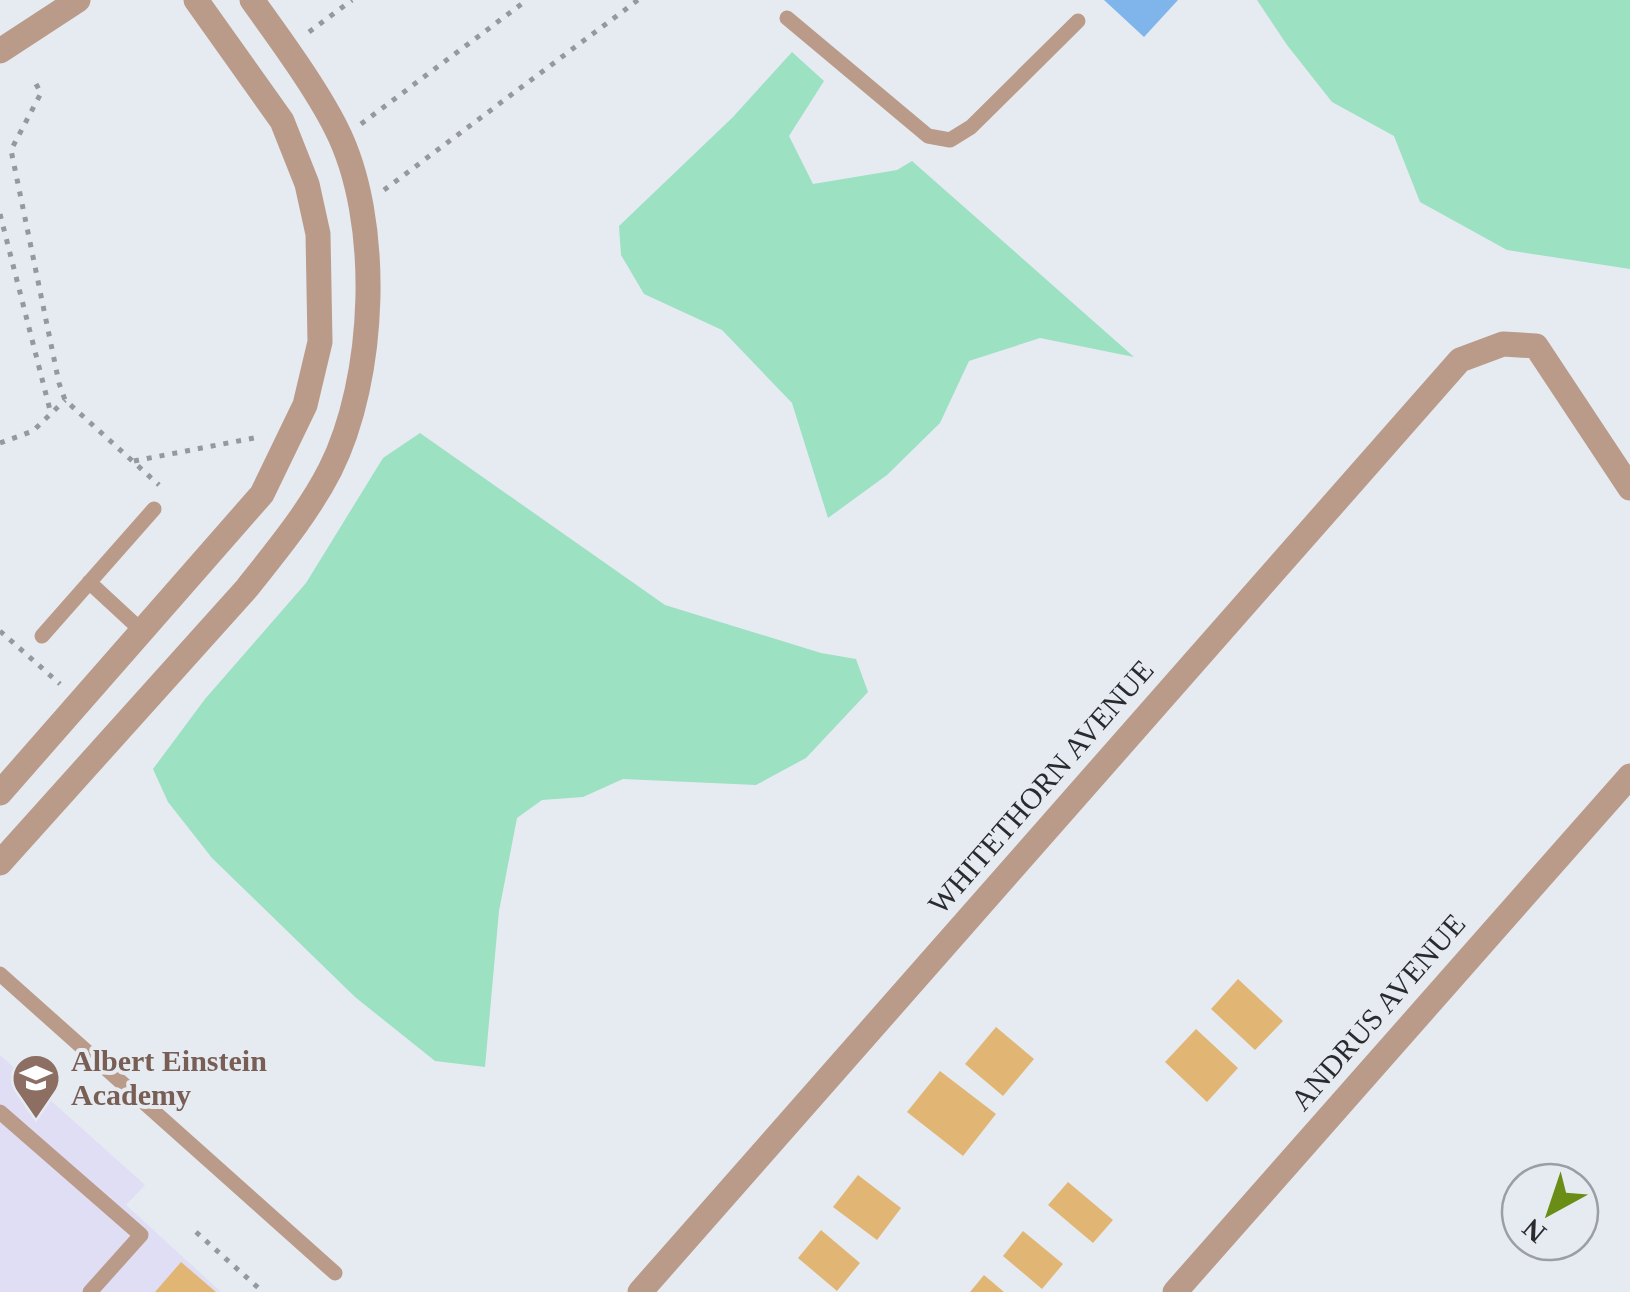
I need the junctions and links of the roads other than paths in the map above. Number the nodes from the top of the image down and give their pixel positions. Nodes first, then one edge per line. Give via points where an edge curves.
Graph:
1 (78, 0) edge
2 (196, 0) edge
3 (252, 0) edge
4 (787, 18) dead end
5 (1078, 21) dead end
6 (0, 51) edge
7 (1630, 488) edge
8 (154, 509) dead end
9 (89, 582) junction
10 (142, 630) junction
11 (42, 636) dead end
12 (1630, 776) edge
13 (0, 793) edge
14 (0, 863) edge
15 (0, 974) edge
16 (0, 1112) edge
17 (335, 1273) dead end
18 (90, 1292) edge
19 (640, 1292) edge
20 (1174, 1292) edge

1 - 6 street
2 - 10 street via 282,121 298,155 318,234 320,342 305,405 274,475
3 - 14 street via 337,128 360,206 369,276 363,369 350,416 332,466 276,552
4 - 5 lane via 928,136 950,140 972,128
7 - 19 street, WHITETHORN AVENUE via 1536,346 1504,344 1460,360
8 - 9 lane
9 - 10 lane
9 - 11 lane
10 - 13 street
12 - 20 street, ANDRUS AVENUE
15 - 17 lane
16 - 18 lane via 140,1234

